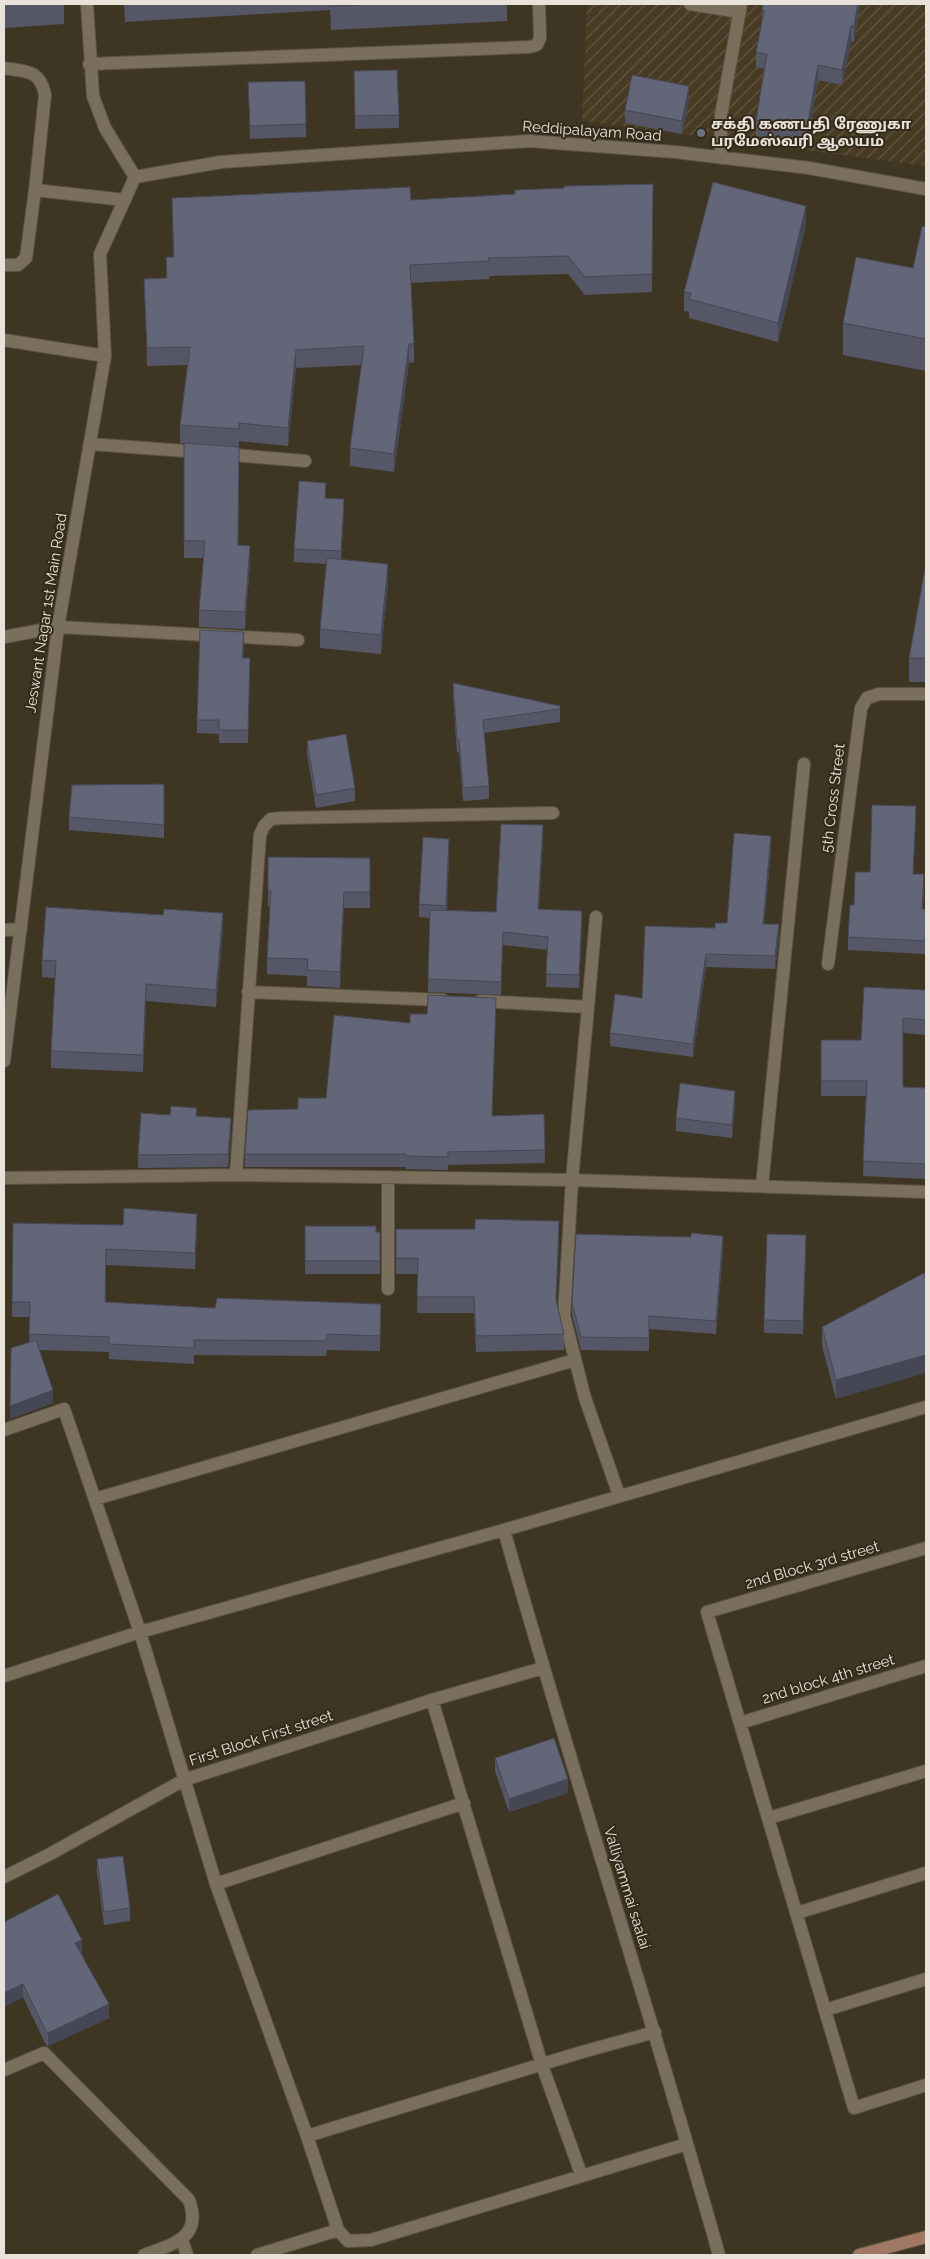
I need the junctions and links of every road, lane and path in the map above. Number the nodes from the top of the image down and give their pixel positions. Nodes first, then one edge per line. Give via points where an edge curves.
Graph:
1 (87, 4) edge
2 (539, 4) edge
3 (690, 4) edge
4 (740, 8) edge
5 (90, 64) junction
6 (4, 68) edge
7 (722, 158) junction
8 (135, 177) junction
9 (926, 189) edge
10 (36, 190) junction
11 (125, 200) junction
12 (4, 265) edge
13 (4, 340) edge
14 (105, 356) junction
15 (90, 444) junction
16 (305, 461) dead end
17 (58, 627) junction
18 (4, 637) edge
19 (298, 640) dead end
20 (926, 694) edge
21 (804, 764) dead end
22 (553, 813) dead end
23 (596, 917) dead end
24 (20, 929) junction
25 (4, 930) edge
26 (828, 964) dead end
27 (248, 992) junction
28 (588, 1007) junction
29 (4, 1061) edge
30 (236, 1175) junction
31 (388, 1177) junction
32 (4, 1178) edge
33 (572, 1180) junction
34 (762, 1186) junction
35 (926, 1192) edge
36 (388, 1289) dead end
37 (575, 1360) junction
38 (926, 1407) edge
39 (4, 1430) edge
40 (619, 1495) junction
41 (95, 1499) junction
42 (504, 1530) junction
43 (926, 1548) edge
44 (140, 1632) junction
45 (926, 1666) edge
46 (543, 1668) junction
47 (4, 1676) edge
48 (432, 1700) junction
49 (740, 1723) junction
50 (926, 1771) edge
51 (184, 1780) junction
52 (464, 1803) junction
53 (769, 1818) junction
54 (926, 1873) edge
55 (4, 1877) edge
56 (216, 1884) junction
57 (797, 1913) junction
58 (926, 1979) edge
59 (825, 2010) junction
60 (655, 2032) junction
61 (542, 2065) junction
62 (4, 2070) edge
63 (926, 2086) edge
64 (307, 2136) junction
65 (688, 2144) junction
66 (581, 2174) junction
67 (338, 2230) junction
68 (926, 2237) edge
69 (182, 2240) junction
70 (144, 2255) edge
71 (187, 2255) edge
72 (257, 2255) edge
73 (719, 2255) edge
74 (859, 2255) edge

1 - 5 street
2 - 5 street via 540,38 537,45
3 - 4 street
4 - 7 street via 720,115
5 - 8 street via 93,96 105,128
6 - 10 street via 30,72 39,77 43,86 45,96
7 - 8 street, Reddipalayam Road via 529,141 221,162
7 - 9 street, Reddipalayam Road via 809,168
8 - 11 street, Jeswant Nagar 1st Main Road
10 - 11 street
10 - 12 street via 26,258 18,265
11 - 14 street, Jeswant Nagar 1st Main Road via 100,254
13 - 14 street
14 - 15 street, Jeswant Nagar 1st Main Road
15 - 16 street
15 - 17 street, Jeswant Nagar 1st Main Road
17 - 18 street
17 - 19 street
17 - 24 street, Jeswant Nagar 1st Main Road
20 - 26 street, 5th Cross Street via 879,694 867,698 861,708
21 - 34 street
22 - 27 street via 271,818 260,835
23 - 28 street
24 - 25 street
24 - 29 street, Jeswant Nagar 1st Main Road
27 - 28 street
27 - 30 street
28 - 33 street
30 - 31 street
30 - 32 street
31 - 33 street
31 - 36 street
33 - 34 street
33 - 37 street via 564,1316
34 - 35 street
37 - 40 street
37 - 41 street
38 - 40 street
39 - 41 street via 64,1409
40 - 42 street
41 - 44 street
42 - 44 street
42 - 46 street, Valliyammai saalai
43 - 49 street, 2nd Block 3rd street via 708,1612
44 - 47 street
44 - 51 street
45 - 49 street, 2nd block 4th street
46 - 48 street, First Block First street
46 - 60 street, Valliyammai saalai
48 - 51 street, First Block First street
48 - 52 street
49 - 53 street
50 - 53 street
51 - 55 street, First Block First street
51 - 56 street
52 - 56 street
52 - 61 street
53 - 57 street
54 - 57 street
56 - 64 street
57 - 59 street
58 - 59 street
59 - 63 street via 854,2108
60 - 61 street
60 - 65 street, Valliyammai saalai
61 - 64 street
61 - 66 street
62 - 69 street via 44,2053 189,2200 193,2224
64 - 67 street
65 - 66 street
65 - 73 street, Valliyammai saalai
66 - 67 street via 371,2240 348,2242
67 - 72 street
68 - 74 main road
69 - 70 street
69 - 71 street

